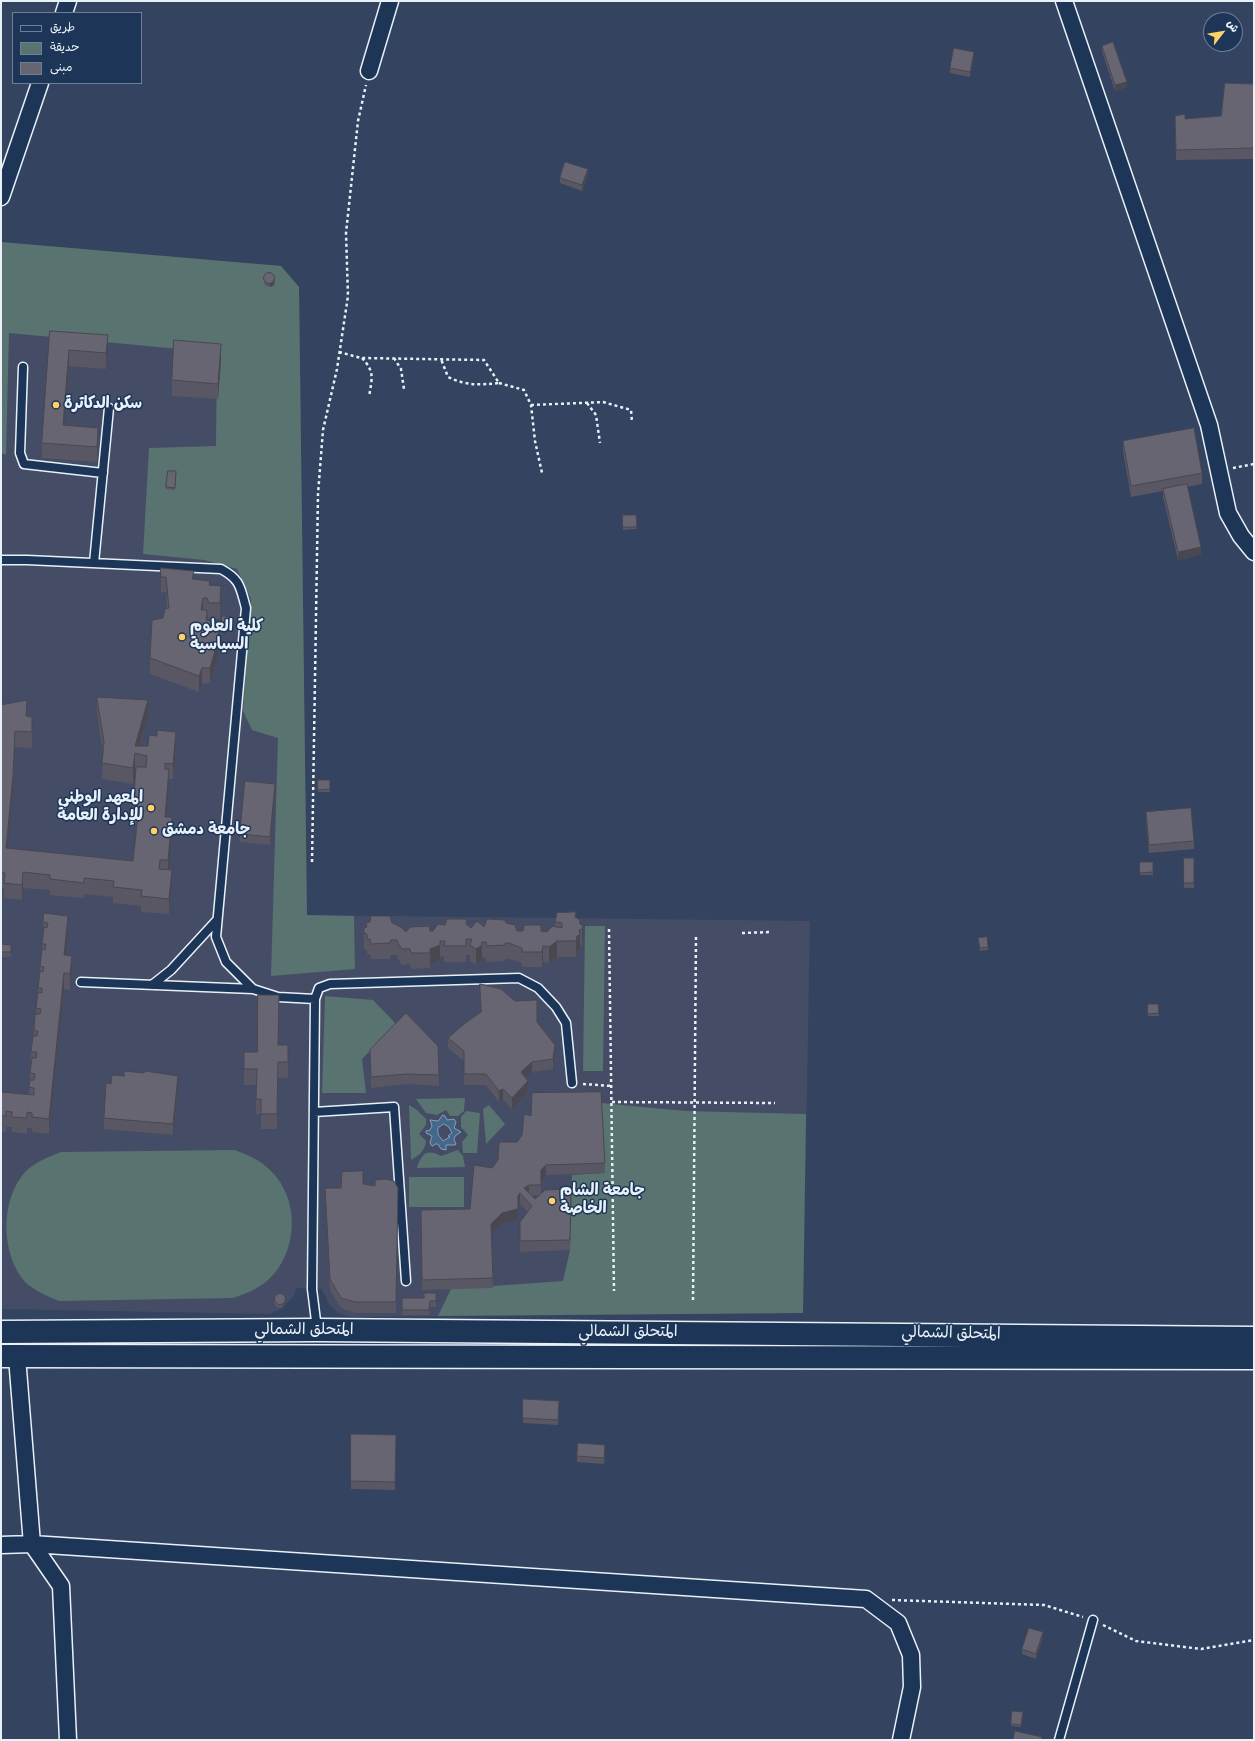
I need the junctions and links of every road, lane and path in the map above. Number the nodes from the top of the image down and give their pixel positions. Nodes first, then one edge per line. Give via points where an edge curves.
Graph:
1 (68, 1) edge
2 (390, 1) edge
3 (1064, 1) edge
4 (64, 12) edge
5 (369, 71) joint
6 (40, 84) edge
7 (1, 197) edge
8 (339, 352) junction
9 (361, 358) junction
10 (394, 358) junction
11 (441, 359) junction
12 (23, 368) dead end
13 (499, 383) junction
14 (404, 389) dead end
15 (370, 396) dead end
16 (587, 402) junction
17 (531, 405) junction
18 (109, 408) dead end
19 (632, 422) dead end
20 (600, 443) dead end
21 (1254, 464) edge
22 (1220, 470) junction
23 (103, 473) junction
24 (542, 473) dead end
25 (1254, 552) edge
26 (1, 560) edge
27 (94, 563) junction
28 (312, 862) dead end
29 (217, 920) junction
30 (609, 929) dead end
31 (770, 932) dead end
32 (742, 933) dead end
33 (696, 937) dead end
34 (81, 982) dead end
35 (152, 985) junction
36 (253, 989) junction
37 (315, 999) junction
38 (572, 1083) joint
39 (612, 1086) junction
40 (612, 1102) junction
41 (695, 1103) junction
42 (775, 1103) dead end
43 (314, 1112) junction
44 (406, 1281) dead end
45 (614, 1291) dead end
46 (693, 1300) dead end
47 (317, 1330) junction
48 (1, 1332) edge
49 (1254, 1338) edge
50 (9, 1356) edge
51 (315, 1357) junction
52 (1254, 1358) edge
53 (32, 1544) junction
54 (1, 1545) edge
55 (866, 1598) junction
56 (1093, 1620) junction
57 (1254, 1640) edge
58 (68, 1740) edge
59 (901, 1740) edge
60 (1059, 1740) edge

1 - 4 street
2 - 5 street
3 - 22 street via 1209,425
5 - 8 path via 358,121 346,233 348,296
6 - 7 street
8 - 9 path
8 - 28 path via 324,430 318,494
9 - 10 path
9 - 15 path via 371,368
10 - 11 path
10 - 14 path via 401,369
11 - 13 path via 484,360
11 - 13 path via 448,377 462,384
12 - 23 lane via 20,453 24,464
13 - 17 path via 524,390
16 - 17 path
16 - 19 path via 603,402 631,410
16 - 20 path via 596,415
17 - 24 path
18 - 23 lane
21 - 22 path
22 - 25 street via 1228,514
23 - 27 lane
26 - 27 lane
27 - 29 lane via 221,569 234,576 241,588 246,608
29 - 35 lane via 171,970
29 - 36 lane via 216,937 226,962
30 - 39 path
31 - 32 path
33 - 41 path
34 - 35 lane
35 - 36 lane
36 - 37 lane via 278,997
37 - 38 lane via 319,988 330,984 518,978 538,988 566,1023
37 - 43 lane
38 - 39 path
39 - 40 path
40 - 41 path
40 - 45 path
41 - 42 path
41 - 46 path
43 - 44 lane via 394,1107
43 - 47 lane via 312,1289
47 - 48 highway, المتحلق الشمالي
47 - 49 highway, المتحلق الشمالي
47 - 51 highway
50 - 51 highway, المتحلق الشمالي
50 - 53 street
51 - 52 highway, المتحلق الشمالي
53 - 54 street
53 - 55 street
53 - 58 street via 61,1586
55 - 56 path via 1044,1605
55 - 59 street via 898,1623 911,1654 912,1687
56 - 57 path via 1136,1641 1201,1649
56 - 60 lane

